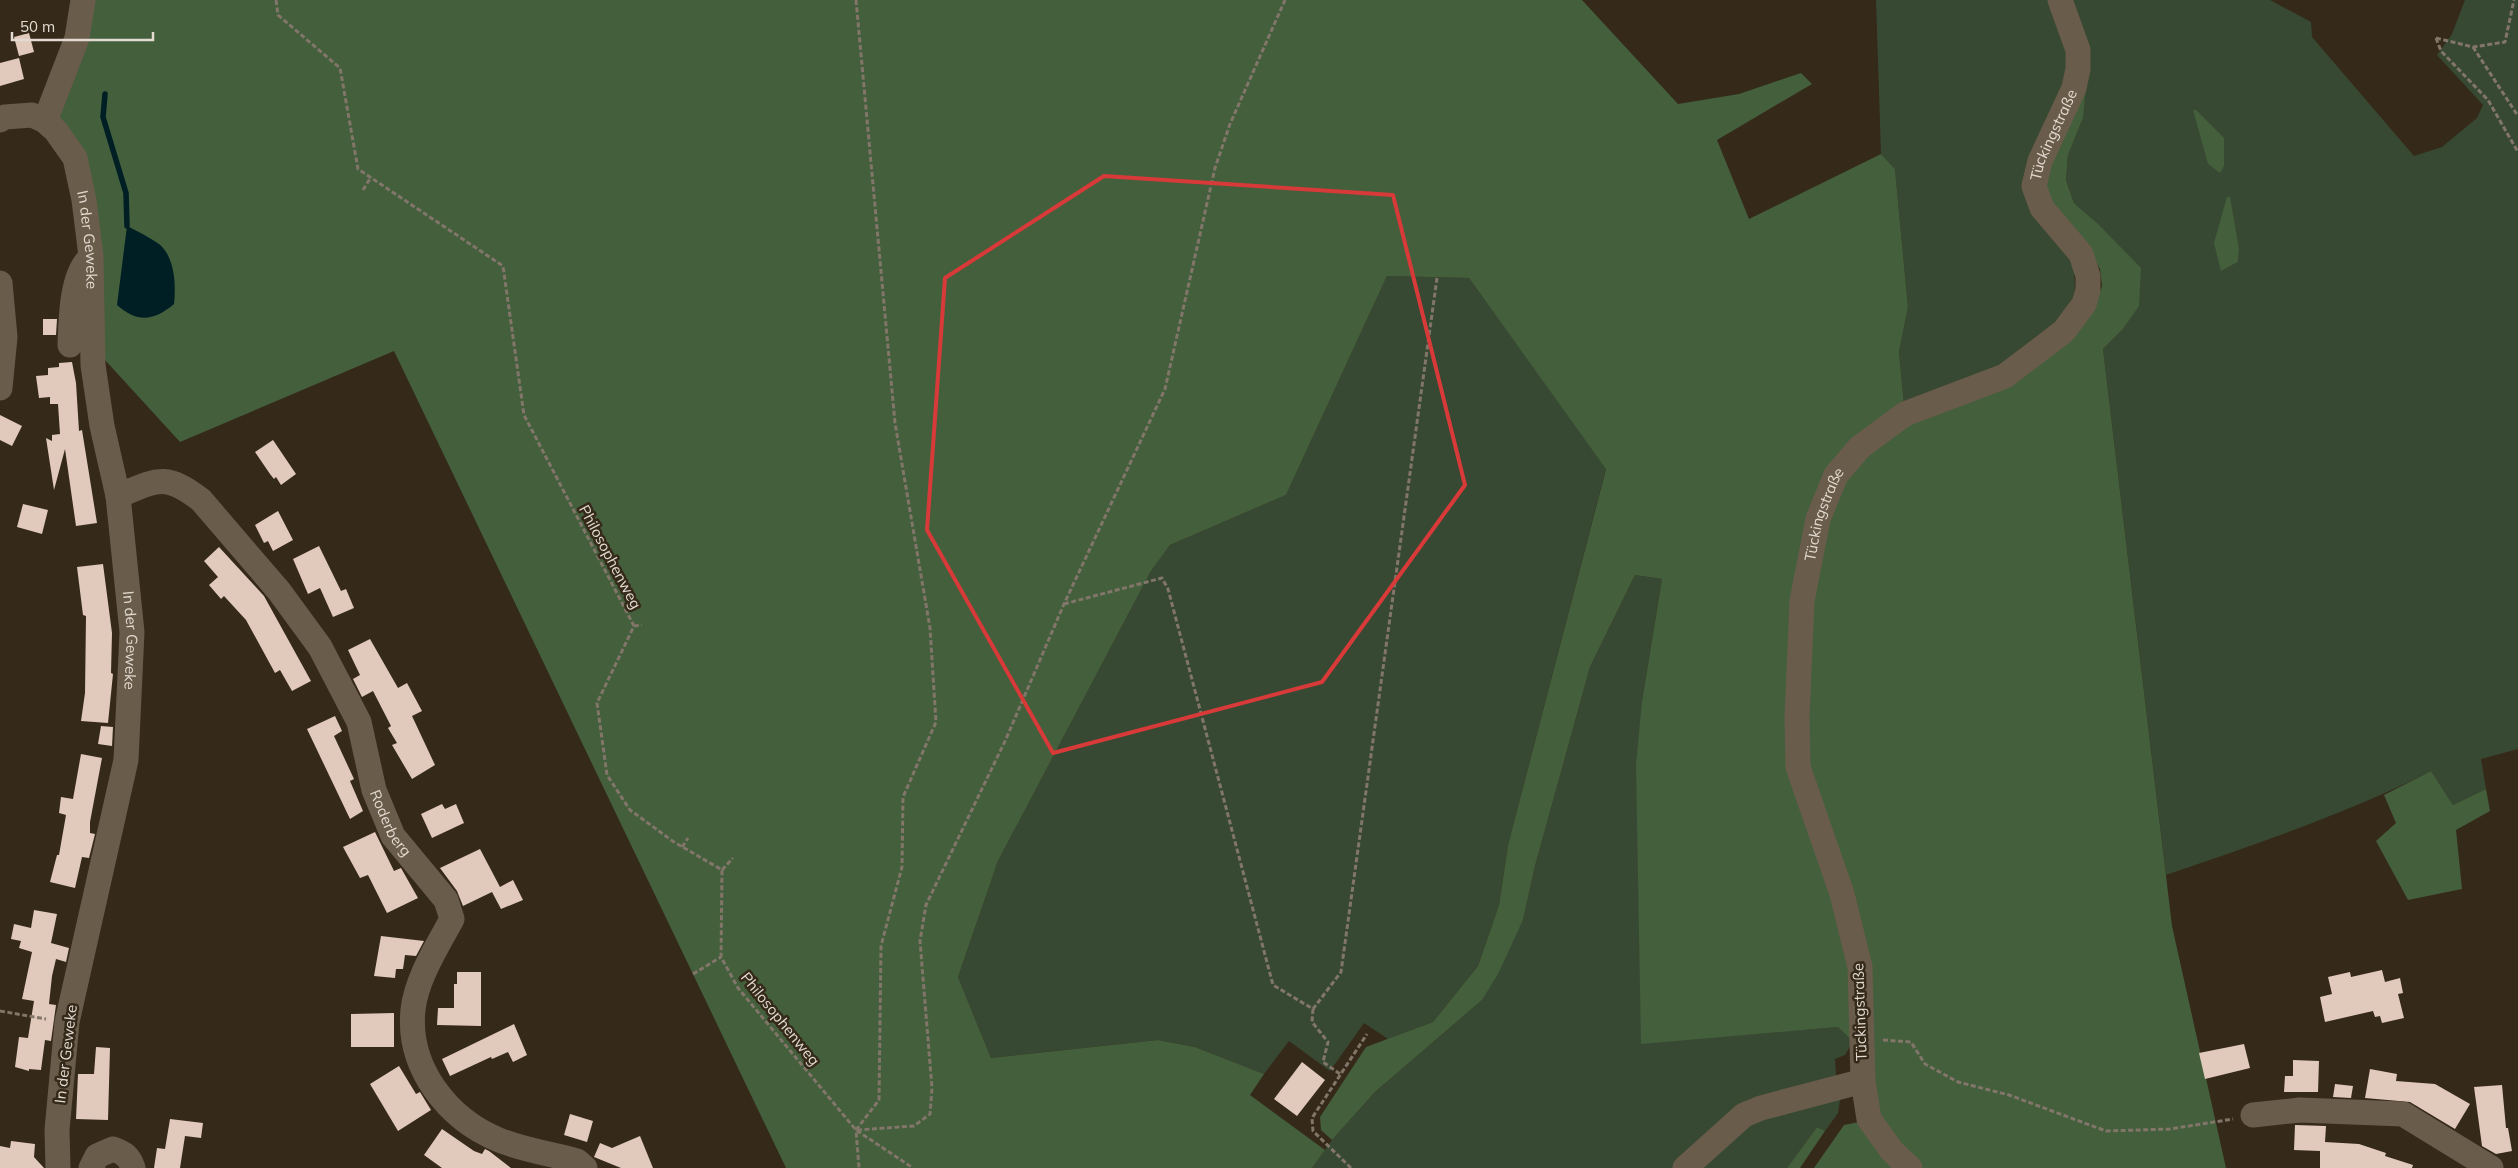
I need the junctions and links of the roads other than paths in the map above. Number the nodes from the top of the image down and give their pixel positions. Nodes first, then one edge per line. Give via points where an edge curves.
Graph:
1 (83, 0) edge
2 (2060, 0) edge
3 (0, 120) edge
4 (45, 121) junction
5 (91, 256) junction
6 (0, 283) edge
7 (70, 345) dead end
8 (0, 388) edge
9 (118, 496) junction
10 (1862, 1081) junction
11 (2253, 1115) road end
12 (58, 1168) edge
13 (91, 1168) edge
14 (134, 1168) edge
15 (585, 1168) edge
16 (1685, 1168) edge
17 (1910, 1168) edge
18 (2491, 1168) edge

1 - 4 street via 77,38
2 - 10 street, Tückingstraße via 2078,50 2078,69 2074,88 2040,161 2034,186 2042,208 2080,254 2088,276 2084,304 2064,331 2005,376 1905,414 1860,447 1836,475 1818,519 1808,564 1799,640 1798,767 1853,932 1860,967
3 - 4 street via 32,115
4 - 5 street, In der Geweke via 75,158
5 - 7 street via 80,272 72,305
5 - 9 street, In der Geweke via 93,366
6 - 8 street via 5,337
9 - 12 street, In der Geweke via 132,632 126,760 67,1022 57,1130
9 - 15 street, Roderberg via 158,480 183,486 201,500 297,613 320,647 358,722 374,790 393,836 446,900 452,919 426,968 413,1009 416,1049 429,1084 455,1114 476,1129 501,1141 577,1161
10 - 16 street via 1744,1115
10 - 17 street, Tückingstraße via 1869,1119 1892,1151
11 - 18 street via 2300,1110 2404,1114
13 - 14 street via 97,1156 112,1149 124,1153

